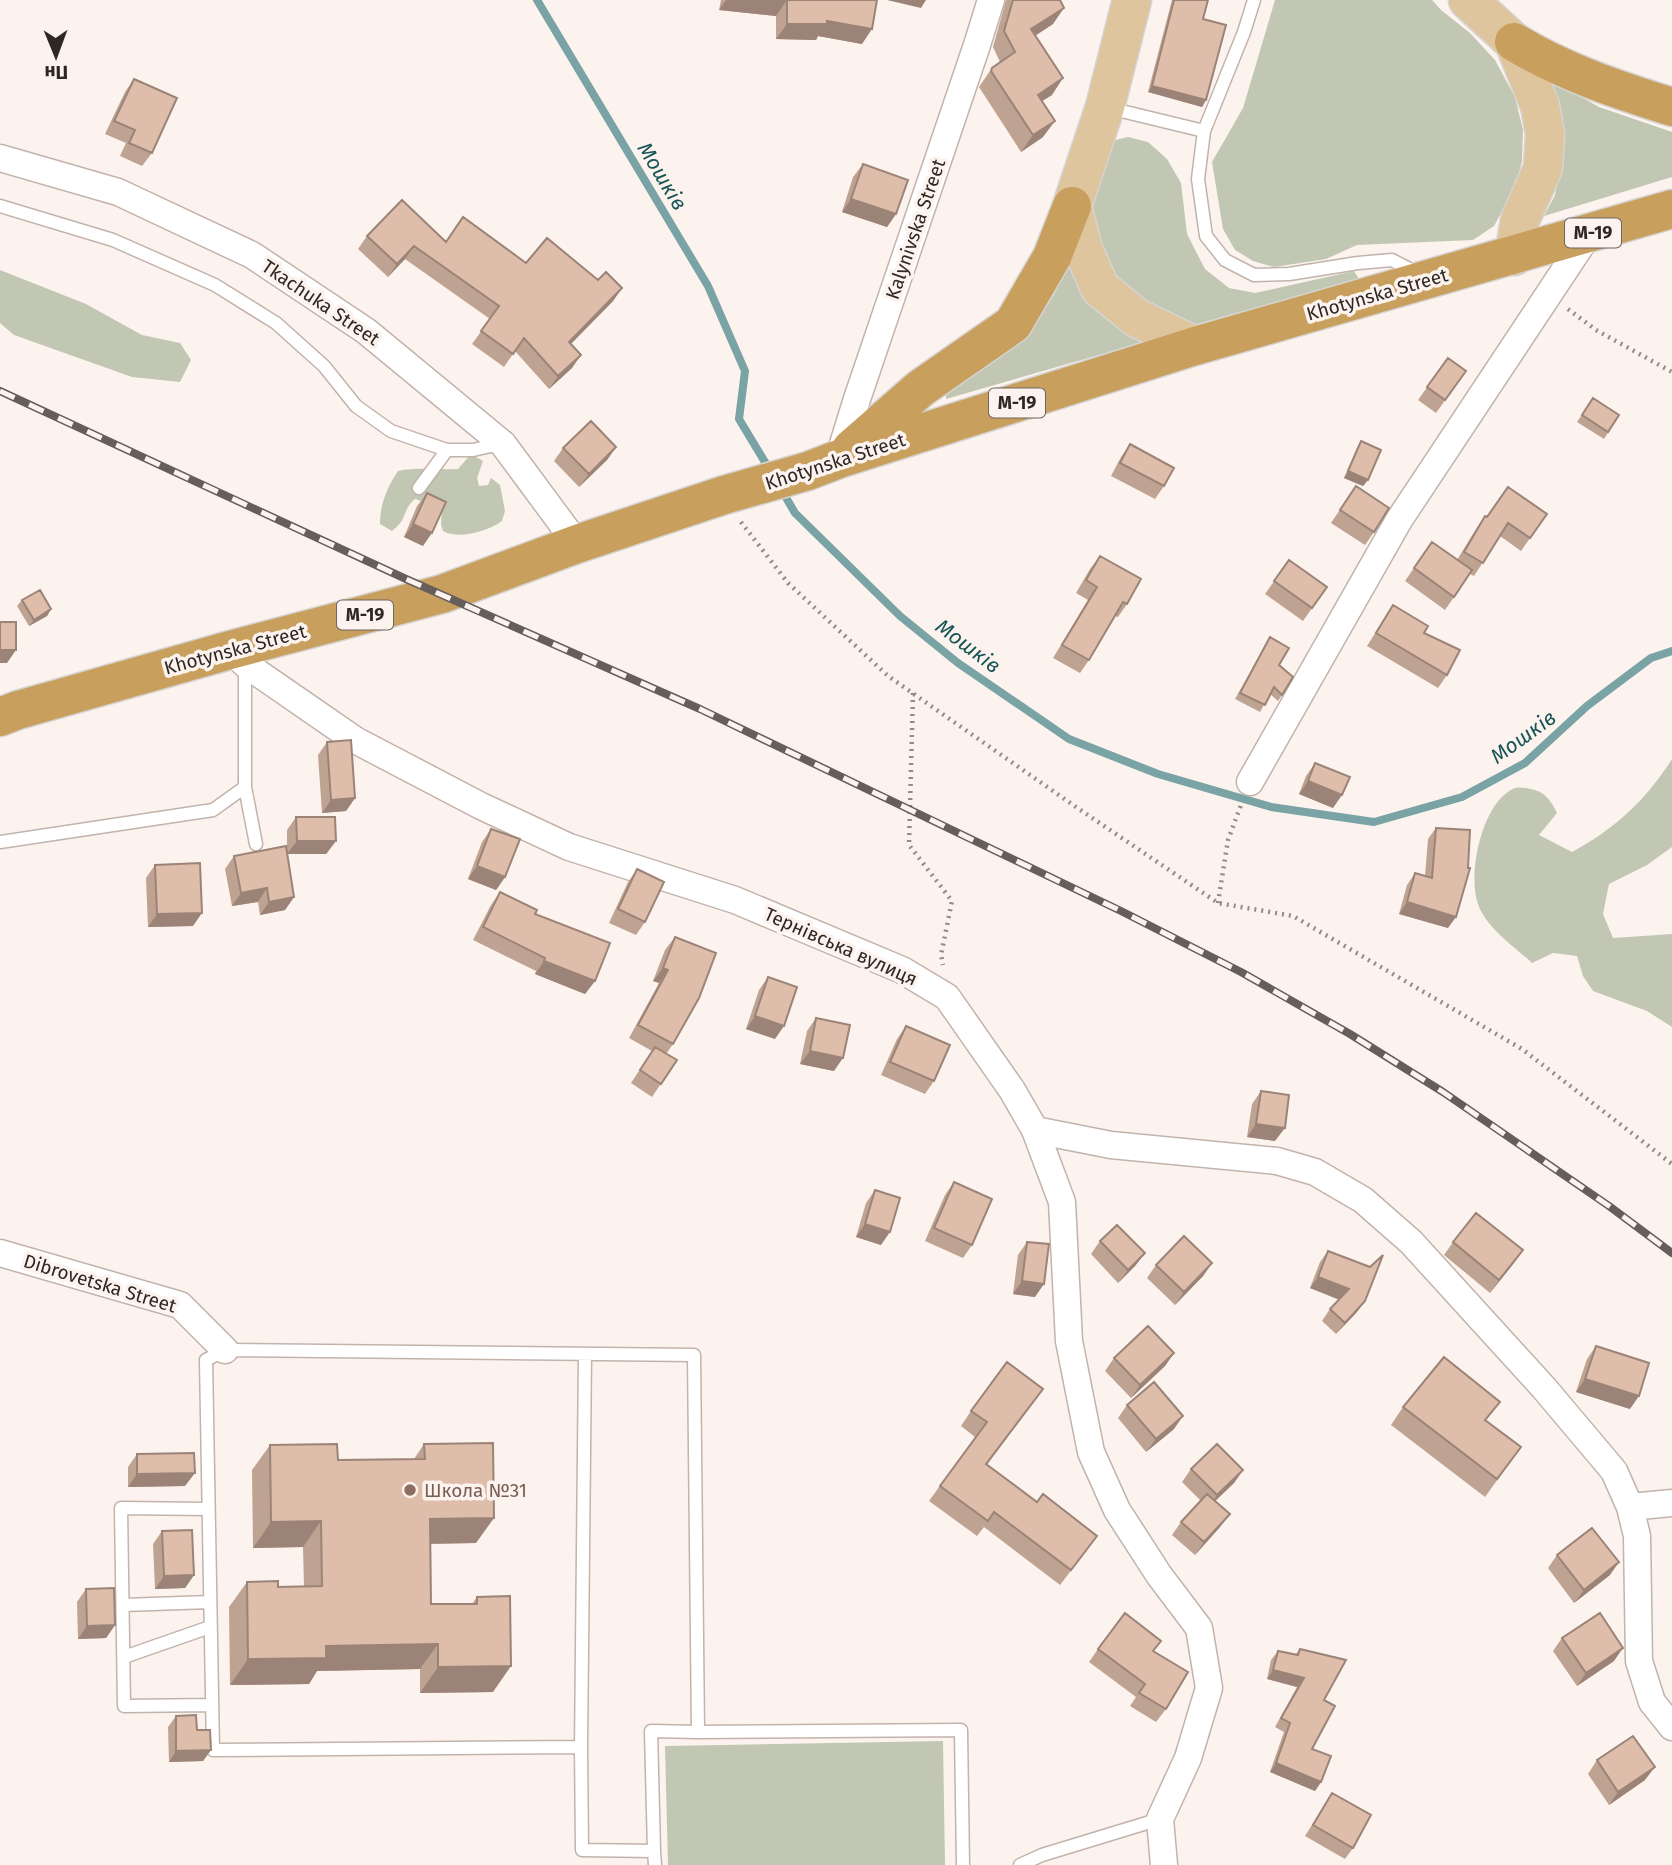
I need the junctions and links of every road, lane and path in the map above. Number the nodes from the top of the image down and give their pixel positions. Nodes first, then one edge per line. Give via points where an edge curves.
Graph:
1 (990, 0) edge
2 (1132, 0) edge
3 (1254, 0) edge
4 (1468, 0) edge
5 (1514, 42) junction
6 (1105, 107) junction
7 (1672, 107) edge
8 (1204, 131) junction
9 (0, 158) edge
10 (0, 206) edge
11 (1072, 206) junction
12 (1669, 213) edge
13 (1588, 235) junction
14 (1514, 256) junction
15 (1429, 279) junction
16 (1548, 295) junction
17 (1195, 346) junction
18 (1672, 372) edge
19 (503, 444) junction
20 (447, 450) junction
21 (824, 465) junction
22 (419, 488) dead end
23 (733, 508) junction
24 (577, 544) junction
25 (237, 657) junction
26 (913, 693) junction
27 (0, 717) edge
28 (1250, 782) dead end
29 (245, 787) junction
30 (1238, 813) dead end
31 (0, 842) edge
32 (256, 844) dead end
33 (1218, 903) junction
34 (947, 997) junction
35 (1035, 1130) junction
36 (1672, 1164) edge
37 (0, 1253) edge
38 (225, 1350) junction
39 (585, 1354) junction
40 (1672, 1503) edge
41 (1630, 1507) junction
42 (208, 1509) junction
43 (210, 1602) junction
44 (123, 1605) junction
45 (211, 1627) junction
46 (124, 1657) junction
47 (212, 1705) junction
48 (1672, 1727) edge
49 (698, 1732) junction
50 (581, 1747) junction
51 (1160, 1819) junction
52 (654, 1851) junction
53 (655, 1865) edge
54 (963, 1865) edge
55 (1020, 1865) edge
56 (1164, 1865) edge

1 - 21 street, Kalynivska Street via 860,388
2 - 6 main road
3 - 8 lane
4 - 5 main road
5 - 7 highway via 1605,86
5 - 14 main road via 1540,106 1545,134 1543,167 1520,220
6 - 8 lane
6 - 11 main road
8 - 15 lane via 1198,179 1206,236 1225,260 1254,275 1392,260
9 - 19 street, Tkachuka Street via 118,192 252,255 366,331
10 - 20 lane via 113,240 215,285 276,323 324,366 356,406 391,430
11 - 17 main road via 1100,288 1137,318
11 - 21 highway via 1052,257 1013,324 920,388
12 - 13 highway, Khotynska Street / М-19
13 - 14 highway, Khotynska Street / М-19
13 - 16 street
14 - 15 highway, Khotynska Street / М-19
15 - 17 highway, Khotynska Street / М-19
16 - 18 path via 1596,330
16 - 28 street via 1399,520
17 - 21 highway, Khotynska Street / М-19
19 - 20 lane
19 - 24 street, Tkachuka Street
20 - 22 lane
21 - 23 highway, Khotynska Street / М-19
23 - 24 highway, Khotynska Street / М-19
23 - 26 path via 788,583 888,676
24 - 25 highway, Khotynska Street / М-19 via 442,594
25 - 27 highway, Khotynska Street / М-19
25 - 29 lane
25 - 34 street, Тернівська вулиця via 355,740 481,806 569,847 735,900 902,970
26 - 33 path
26 - 34 path via 909,845 952,901 941,955
29 - 31 lane via 213,810
29 - 32 lane
30 - 33 path via 1228,840
33 - 36 path via 1293,916 1522,1049
34 - 35 street, Тернівська вулиця
35 - 41 street via 1111,1145 1277,1161 1315,1172 1363,1200 1411,1242 1544,1388 1614,1471
35 - 51 street, Тернівська вулиця via 1062,1202 1069,1341 1091,1452 1117,1510 1199,1628 1205,1659 1209,1688 1188,1758
37 - 38 street, Dibrovetska Street via 180,1305
38 - 39 lane
38 - 42 lane via 206,1360
39 - 49 lane via 694,1356
39 - 50 lane
40 - 41 street
41 - 48 street via 1637,1536 1639,1661 1652,1702
42 - 43 lane
42 - 44 lane via 121,1508
43 - 44 lane
43 - 45 lane
44 - 46 lane
45 - 46 lane
45 - 47 lane
46 - 47 lane via 124,1706
47 - 50 lane via 213,1750
49 - 52 lane via 652,1731
49 - 54 lane via 961,1730
50 - 52 lane via 582,1850
51 - 55 lane
51 - 56 street, Тернівська вулиця
52 - 53 lane

